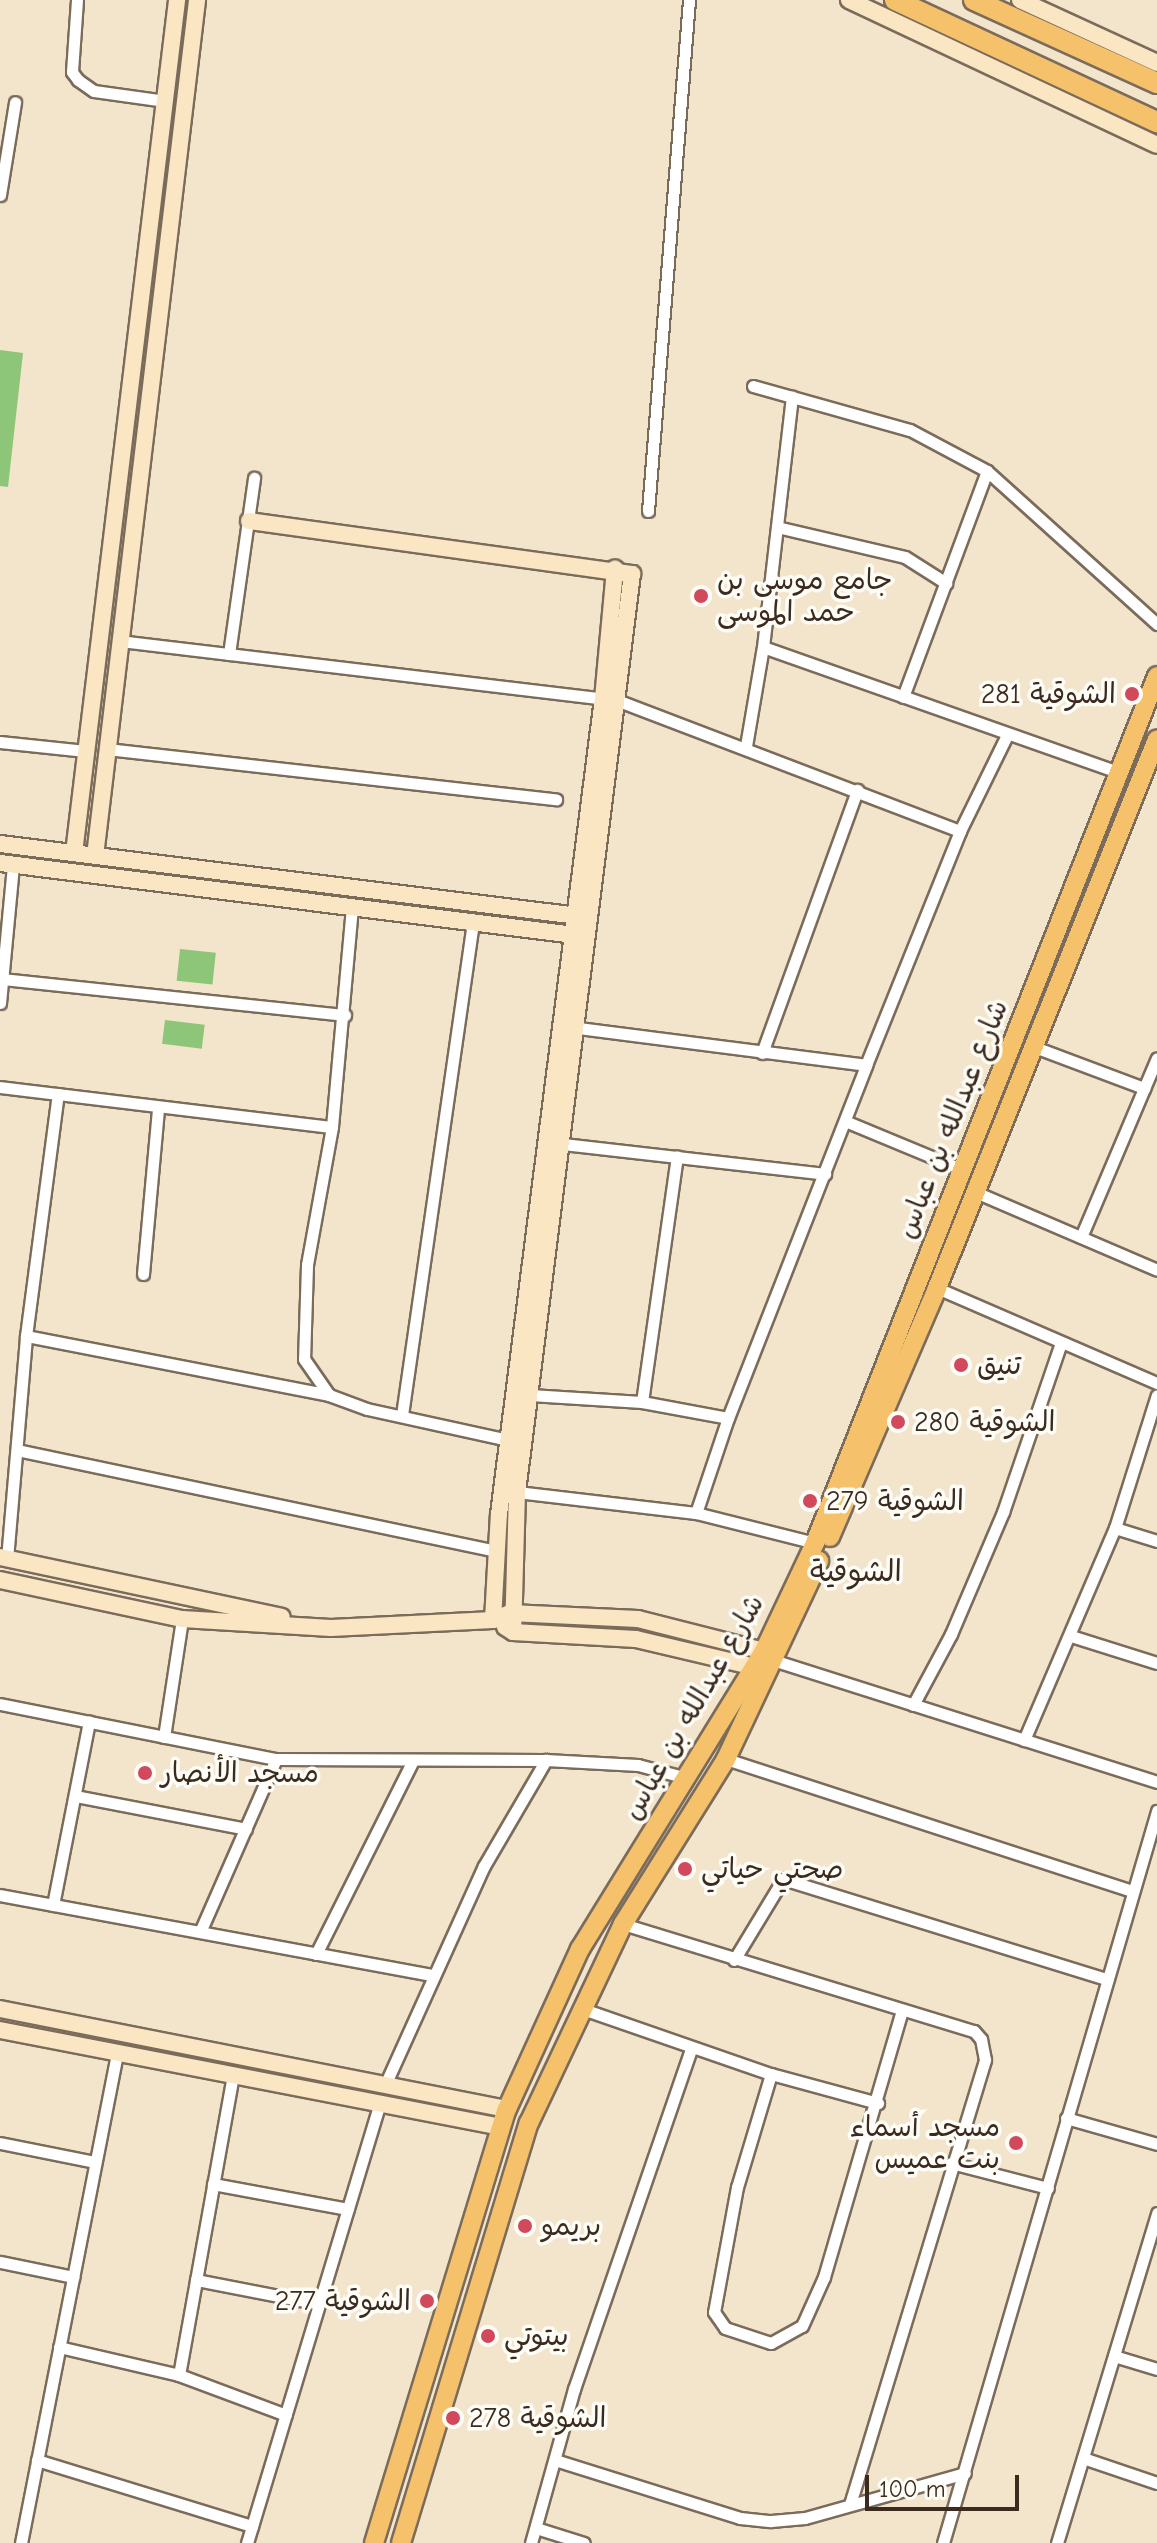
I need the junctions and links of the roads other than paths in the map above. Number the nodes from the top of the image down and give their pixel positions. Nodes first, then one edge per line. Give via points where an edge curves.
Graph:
1 (77, 0) edge
2 (177, 0) edge
3 (197, 0) edge
4 (689, 0) edge
5 (849, 0) edge
6 (895, 0) edge
7 (974, 0) edge
8 (1020, 0) edge
9 (1157, 63) edge
10 (1157, 83) edge
11 (165, 101) junction
12 (15, 102) dead end
13 (1157, 122) edge
14 (1157, 145) edge
15 (0, 195) edge
16 (753, 386) dead end
17 (792, 397) junction
18 (987, 471) junction
19 (254, 478) dead end
20 (648, 511) dead end
21 (249, 521) junction
22 (777, 527) junction
23 (946, 583) junction
24 (1157, 624) edge
25 (120, 641) junction
26 (763, 647) junction
27 (229, 654) junction
28 (1157, 676) edge
29 (903, 697) junction
30 (611, 700) junction
31 (1007, 735) junction
32 (1157, 739) edge
33 (0, 742) edge
34 (746, 746) junction
35 (107, 749) junction
36 (86, 751) junction
37 (1121, 773) junction
38 (857, 790) junction
39 (556, 799) dead end
40 (960, 831) junction
41 (0, 844) edge
42 (74, 853) junction
43 (95, 856) junction
44 (7, 864) edge
45 (352, 907) junction
46 (584, 917) junction
47 (473, 923) junction
48 (581, 936) junction
49 (2, 979) junction
50 (0, 1003) edge
51 (345, 1015) junction
52 (578, 1028) junction
53 (1032, 1046) junction
54 (762, 1053) junction
55 (1157, 1058) edge
56 (866, 1065) junction
57 (0, 1087) edge
58 (1144, 1088) junction
59 (58, 1094) junction
60 (158, 1108) junction
61 (845, 1121) junction
62 (332, 1127) junction
63 (563, 1144) junction
64 (677, 1156) junction
65 (961, 1169) junction
66 (825, 1174) junction
67 (973, 1191) junction
68 (1081, 1237) junction
69 (1157, 1270) edge
70 (143, 1274) dead end
71 (937, 1288) junction
72 (26, 1336) junction
73 (1061, 1343) junction
74 (1157, 1383) edge
75 (329, 1395) junction
76 (530, 1395) junction
77 (1157, 1395) edge
78 (642, 1402) junction
79 (402, 1415) junction
80 (728, 1418) junction
81 (508, 1440) junction
82 (17, 1450) junction
83 (517, 1492) junction
84 (696, 1513) junction
85 (1115, 1528) junction
86 (1157, 1541) edge
87 (815, 1543) junction
88 (497, 1551) junction
89 (4, 1558) edge
90 (0, 1580) edge
91 (510, 1613) junction
92 (182, 1619) junction
93 (493, 1620) junction
94 (331, 1628) junction
95 (513, 1632) junction
96 (1071, 1636) junction
97 (765, 1659) junction
98 (1157, 1663) edge
99 (0, 1704) edge
100 (913, 1705) junction
101 (89, 1722) junction
102 (164, 1737) junction
103 (1024, 1740) junction
104 (276, 1759) junction
105 (726, 1759) junction
106 (413, 1760) junction
107 (546, 1760) junction
108 (687, 1778) junction
109 (1157, 1782) edge
110 (75, 1796) junction
111 (1157, 1811) edge
112 (246, 1829) junction
113 (1132, 1891) junction
114 (0, 1895) edge
115 (53, 1905) junction
116 (623, 1924) junction
117 (200, 1932) junction
118 (316, 1954) junction
119 (734, 1960) junction
120 (432, 1975) junction
121 (1107, 1979) junction
122 (580, 2008) junction
123 (0, 2009) edge
124 (902, 2011) junction
125 (0, 2030) edge
126 (691, 2049) junction
127 (117, 2053) junction
128 (771, 2074) junction
129 (233, 2075) junction
130 (385, 2085) junction
131 (380, 2103) junction
132 (878, 2103) junction
133 (504, 2118) junction
134 (1066, 2118) junction
135 (0, 2143) edge
136 (1157, 2144) edge
137 (95, 2162) junction
138 (951, 2163) junction
139 (213, 2184) junction
140 (1048, 2188) junction
141 (348, 2209) junction
142 (1157, 2213) edge
143 (1152, 2249) edge
144 (0, 2262) edge
145 (73, 2277) junction
146 (196, 2280) junction
147 (319, 2304) junction
148 (59, 2347) junction
149 (1114, 2356) junction
150 (1157, 2369) edge
151 (179, 2375) junction
152 (286, 2415) junction
153 (1083, 2458) junction
154 (37, 2460) junction
155 (555, 2460) junction
156 (965, 2473) junction
157 (1157, 2483) edge
158 (850, 2503) junction
159 (252, 2526) junction
160 (536, 2528) junction
161 (21, 2543) edge
162 (247, 2543) edge
163 (374, 2543) edge
164 (401, 2543) edge
165 (531, 2543) edge
166 (584, 2543) edge
167 (943, 2543) edge
168 (1057, 2543) edge

1 - 11 street via 72,72 78,80 94,91
2 - 11 street
3 - 25 street
4 - 20 street
5 - 14 street
6 - 13 highway
7 - 10 highway
8 - 9 street
11 - 36 street
12 - 15 street
16 - 17 street
17 - 18 street via 910,430
17 - 22 street
18 - 23 street
18 - 24 street
19 - 21 street
21 - 27 street
21 - 30 street via 615,569
22 - 23 street via 905,557
22 - 26 street
23 - 29 street
25 - 27 street
25 - 35 street
26 - 29 street
26 - 34 street
27 - 30 street
28 - 37 main road, شارع عبدالله بن عباس
29 - 31 street
30 - 34 street
30 - 46 street
31 - 37 street
31 - 40 street
32 - 53 main road, شارع عبدالله بن عباس
33 - 36 street
34 - 38 street
35 - 39 street
35 - 43 street
36 - 42 street
37 - 65 main road, شارع عبدالله بن عباس
38 - 40 street
38 - 54 street
40 - 56 street
41 - 42 street
42 - 43 street
43 - 46 street
44 - 45 street
44 - 49 street
45 - 47 street
45 - 51 street
46 - 48 street
47 - 48 street
47 - 79 street
48 - 52 street
48 - 81 street
49 - 50 street
49 - 51 street
51 - 62 street
52 - 54 street
52 - 63 street
53 - 58 street
53 - 67 main road, شارع عبدالله بن عباس
54 - 56 street
55 - 58 street
56 - 61 street
57 - 59 street
58 - 68 street
59 - 60 street
59 - 72 street
60 - 62 street
60 - 70 street
61 - 65 street
61 - 66 street
62 - 75 street via 307,1265 304,1359
63 - 64 street
63 - 76 street
64 - 66 street
64 - 78 street
65 - 87 main road, شارع عبدالله بن عباس
66 - 80 street
67 - 68 street
67 - 71 main road, شارع عبدالله بن عباس
68 - 69 street
71 - 73 street
71 - 97 main road, شارع عبدالله بن عباس
72 - 75 street
72 - 82 street
73 - 74 street
73 - 100 street via 1003,1512 951,1634
75 - 79 street
76 - 78 street
76 - 83 street
77 - 85 street
78 - 80 street
79 - 81 street
80 - 84 street
81 - 88 street
82 - 88 street
82 - 89 street
83 - 84 street
83 - 91 street
84 - 87 street
85 - 86 street
85 - 96 street
87 - 97 main road, شارع عبدالله بن عباس
88 - 93 street
89 - 94 street
90 - 92 street
91 - 93 street
91 - 95 street
91 - 97 street via 638,1619
92 - 94 street
92 - 102 street
93 - 94 street
93 - 95 street
95 - 97 street via 636,1639
96 - 98 street
96 - 103 street
97 - 100 street
97 - 105 main road, شارع عبدالله بن عباس
97 - 108 main road, شارع عبدالله بن عباس
99 - 101 street
100 - 103 street
101 - 102 street
101 - 110 street
102 - 104 street
103 - 109 street
104 - 106 street
104 - 112 street
105 - 113 street
105 - 116 main road, شارع عبدالله بن عباس
106 - 107 street
106 - 118 street
107 - 108 street via 638,1765
107 - 120 street via 484,1866
108 - 133 main road, شارع عبدالله بن عباس via 580,1949
110 - 112 street
110 - 115 street
111 - 113 street
112 - 117 street
113 - 121 street
114 - 115 street
115 - 117 street
116 - 119 street
116 - 122 main road, شارع عبدالله بن عباس
117 - 118 street
118 - 120 street
119 - 121 street via 783,1879
119 - 124 street
120 - 130 street
121 - 134 street
122 - 126 street
122 - 164 main road, شارع عبدالله بن عباس via 529,2123
123 - 130 street
124 - 132 street
124 - 138 street via 974,2031 985,2051
125 - 127 street
126 - 128 street
126 - 155 street via 637,2196
127 - 129 street
127 - 137 street
128 - 132 street
128 - 132 street via 737,2187 714,2312 725,2328 771,2343 793,2335 811,2310
129 - 131 street
129 - 139 street
130 - 133 street
131 - 133 street
131 - 141 street
133 - 163 main road, شارع عبدالله بن عباس
134 - 136 street
134 - 140 street
135 - 137 street
137 - 145 street
138 - 140 street
138 - 158 street
139 - 141 street
139 - 146 street
140 - 156 street
141 - 147 street
142 - 143 street
143 - 149 street
144 - 145 street
145 - 148 street
146 - 147 street
146 - 151 street
147 - 152 street
148 - 151 street
148 - 154 street
149 - 150 street
149 - 153 street
151 - 152 street
152 - 159 street
153 - 157 street
153 - 168 street
154 - 159 street
154 - 161 street
155 - 158 street via 740,2518 805,2518
155 - 160 street
156 - 158 street
156 - 167 street
159 - 162 street
160 - 165 street
160 - 166 street

